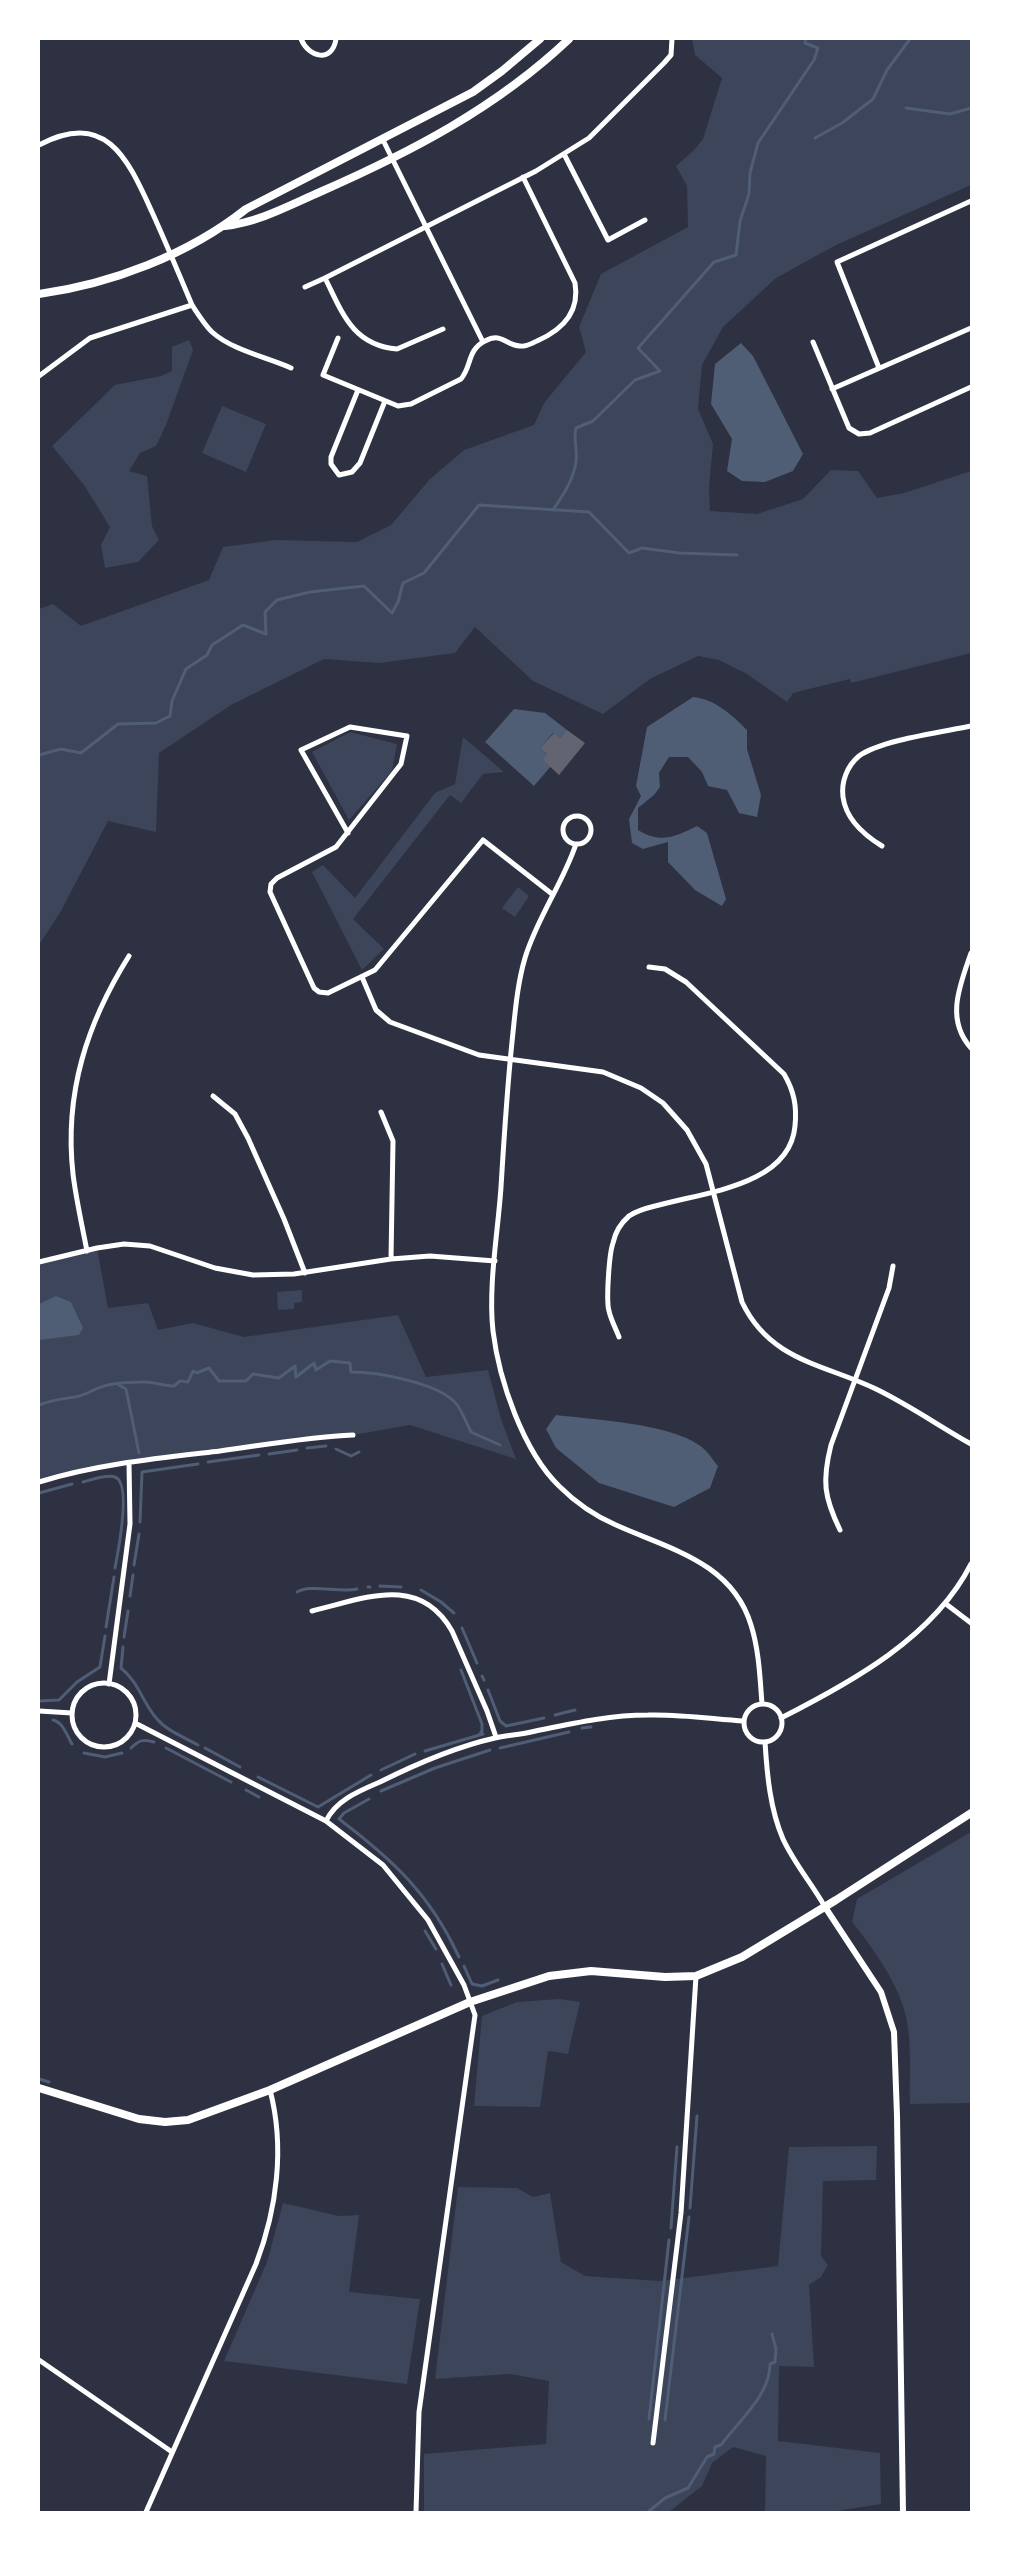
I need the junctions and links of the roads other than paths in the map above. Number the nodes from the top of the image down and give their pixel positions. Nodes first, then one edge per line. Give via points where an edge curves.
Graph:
1 (301, 39) edge
2 (336, 39) edge
3 (540, 39) edge
4 (569, 39) edge
5 (672, 39) edge
6 (382, 138) junction
7 (39, 145) edge
8 (564, 154) junction
9 (392, 157) junction
10 (523, 177) junction
11 (971, 201) edge
12 (645, 220) dead end
13 (224, 226) junction
14 (426, 226) junction
15 (171, 253) junction
16 (325, 278) junction
17 (304, 288) dead end
18 (39, 294) edge
19 (192, 305) junction
20 (971, 328) edge
21 (443, 329) dead end
22 (338, 338) dead end
23 (483, 342) junction
24 (813, 342) dead end
25 (291, 368) dead end
26 (879, 368) junction
27 (39, 376) edge
28 (971, 387) edge
29 (832, 389) junction
30 (358, 390) junction
31 (385, 401) junction
32 (971, 726) edge
33 (348, 833) junction
34 (576, 844) junction
35 (882, 846) dead end
36 (552, 894) junction
37 (971, 953) edge
38 (129, 956) dead end
39 (649, 968) dead end
40 (362, 977) junction
41 (971, 1048) edge
42 (510, 1058) junction
43 (213, 1096) dead end
44 (381, 1112) dead end
45 (713, 1191) junction
46 (87, 1251) junction
47 (391, 1259) junction
48 (495, 1260) junction
49 (39, 1262) edge
50 (893, 1266) dead end
51 (305, 1273) junction
52 (619, 1337) dead end
53 (855, 1380) junction
54 (352, 1435) dead end
55 (971, 1444) edge
56 (129, 1463) junction
57 (39, 1482) edge
58 (840, 1530) dead end
59 (971, 1564) edge
60 (946, 1604) junction
61 (312, 1611) dead end
62 (971, 1623) edge
63 (109, 1684) junction
64 (762, 1704) junction
65 (39, 1711) edge
66 (72, 1713) junction
67 (781, 1718) junction
68 (744, 1721) junction
69 (135, 1724) junction
70 (495, 1737) junction
71 (765, 1742) junction
72 (971, 1813) edge
73 (326, 1821) junction
74 (825, 1907) junction
75 (696, 1976) junction
76 (470, 2002) junction
77 (39, 2088) edge
78 (270, 2090) junction
79 (39, 2360) edge
80 (653, 2443) dead end
81 (172, 2452) junction
82 (146, 2512) edge
83 (416, 2512) edge
84 (903, 2512) edge

1 - 2 street via 315,55 332,50
3 - 6 main road via 473,92
4 - 9 main road via 517,85 472,116
5 - 8 street via 671,55 664,63 611,118
6 - 9 street
6 - 13 main road via 246,209
7 - 15 street via 62,135 87,133 114,147 131,166
8 - 10 street
8 - 12 street via 608,240
9 - 13 main road via 249,223
9 - 14 street
10 - 14 street
10 - 23 street via 577,294 568,318 555,333 525,346 503,338 492,337
11 - 26 street via 837,262
13 - 15 main road
14 - 16 street
14 - 23 street
15 - 18 main road via 136,271 71,290
15 - 19 street
16 - 17 street
16 - 21 street via 345,319 364,338 397,349
19 - 25 street via 213,332
19 - 27 street via 90,338
20 - 26 street
22 - 30 street via 323,375
23 - 31 street via 469,356 461,379 411,404 398,406
24 - 29 street
26 - 29 street
28 - 29 street via 870,433 859,434 849,428
30 - 31 street
30 - 31 street via 331,457 339,475 352,472 360,463
32 - 35 street via 875,748 852,764 843,786 843,799 855,825
33 - 33 street via 401,764 407,736 350,727 301,750
33 - 40 street via 329,852 276,878 270,892 314,988 327,993
34 - 34 street via 588,839 591,829 586,820 576,817 567,820 563,832 568,841
34 - 36 street
36 - 40 street via 483,840 375,970
36 - 42 street via 525,957
37 - 41 street via 956,1009 960,1032
38 - 46 street via 97,1013 75,1083 73,1174
39 - 45 street via 665,969 686,982 784,1074 793,1096 794,1134 778,1162 756,1179
40 - 42 street via 376,1010 390,1022 466,1052
42 - 45 street via 603,1072 653,1095 687,1130 706,1164
42 - 48 street
43 - 51 street via 235,1114 248,1138
44 - 47 street via 393,1141
45 - 52 street via 637,1211 620,1226 612,1244 608,1301
45 - 53 street via 738,1290 752,1321 784,1351
46 - 49 street
46 - 51 street via 124,1244 150,1246 236,1273
47 - 48 street via 430,1256
47 - 51 street
48 - 64 street via 495,1339 516,1418 531,1450 558,1485 586,1509 689,1555 714,1570 733,1589 755,1636
50 - 53 street via 889,1288
53 - 55 street
53 - 58 street via 825,1470 828,1505
54 - 56 street
56 - 57 street
56 - 63 street via 130,1524
59 - 60 street
60 - 62 street
60 - 67 street via 897,1649
61 - 70 street via 389,1593 403,1594 433,1607 452,1630
63 - 66 street via 88,1688 80,1694
63 - 69 street via 128,1694 136,1713
64 - 67 street via 774,1707
64 - 68 street via 752,1708
65 - 66 street
66 - 69 street via 77,1733 94,1746 123,1741
67 - 71 street via 778,1734
68 - 70 street via 650,1714 591,1719
68 - 71 street via 748,1734
69 - 73 street
70 - 73 street via 421,1762 360,1791 331,1811
71 - 74 street via 779,1828
72 - 74 main road
73 - 76 street via 383,1865 407,1891 442,1944
74 - 75 main road via 741,1957
74 - 84 street via 881,1992 894,2031
75 - 76 main road via 591,1971 558,1974
75 - 80 street via 681,2213
76 - 78 main road
76 - 83 street via 475,2023 419,2412
77 - 78 main road via 128,2116 165,2122 202,2117
78 - 81 street via 276,2148 273,2212 256,2264
79 - 81 street
81 - 82 street

